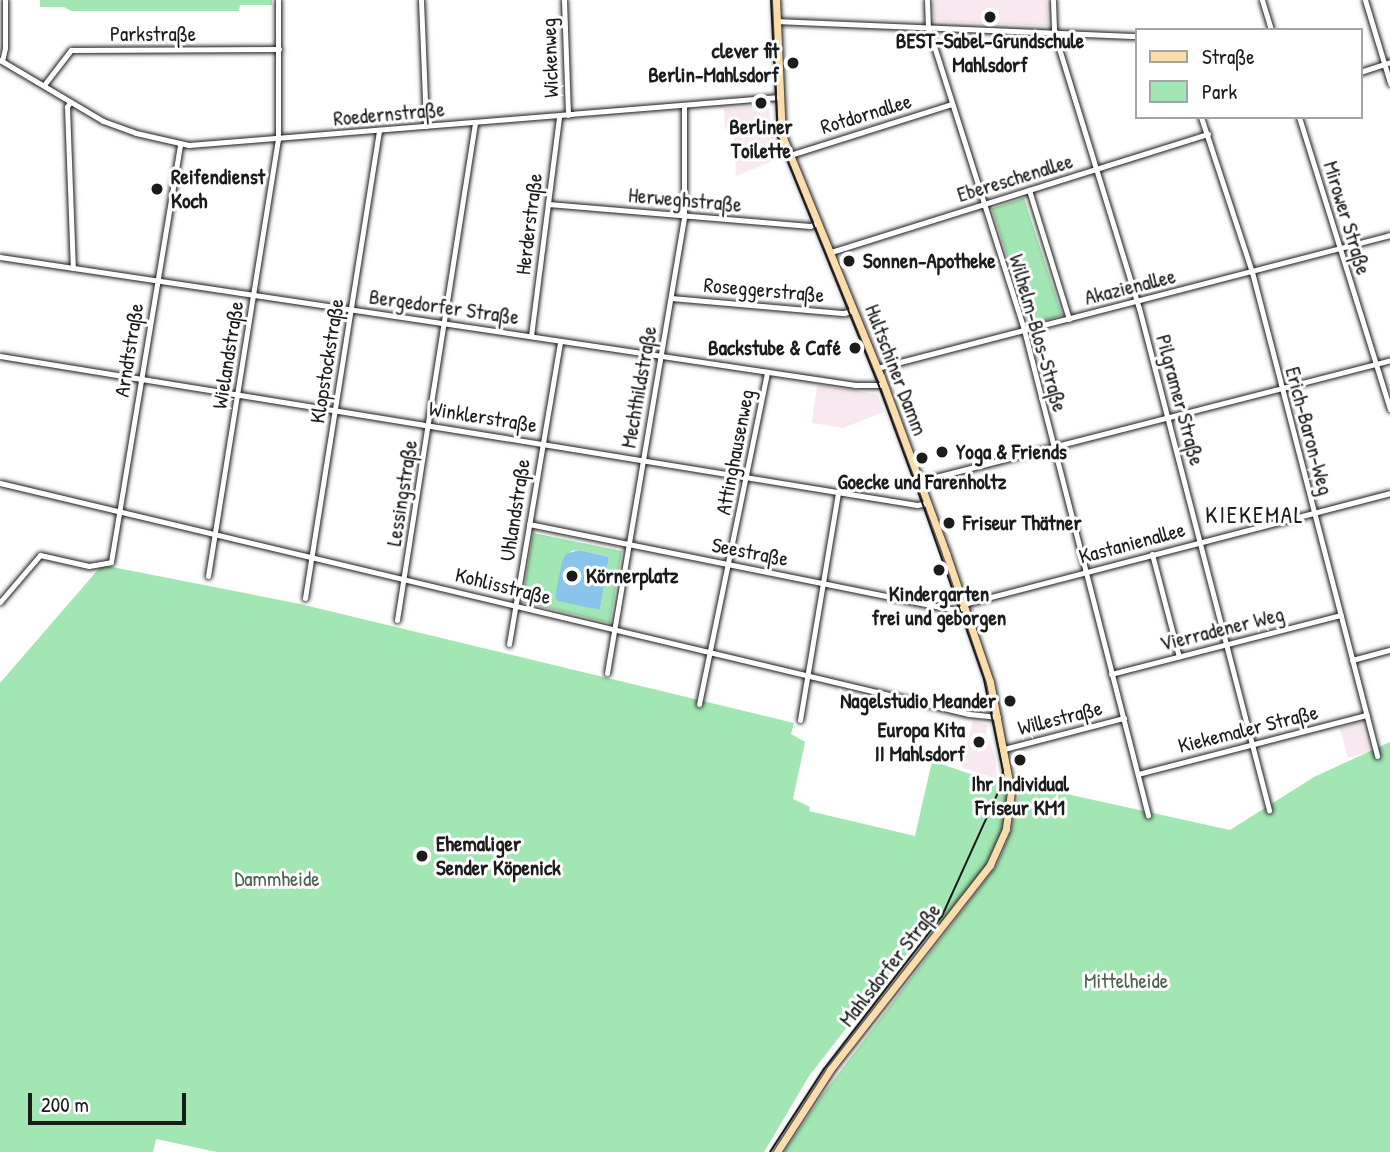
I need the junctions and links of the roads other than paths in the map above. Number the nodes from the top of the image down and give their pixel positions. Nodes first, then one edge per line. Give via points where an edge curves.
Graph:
1 (5, 0) edge
2 (278, 0) edge
3 (421, 0) edge
4 (564, 0) edge
5 (776, 0) edge
6 (927, 0) edge
7 (1053, 0) edge
8 (1262, 0) edge
9 (1365, 0) edge
10 (777, 21) junction
11 (928, 27) junction
12 (1270, 28) edge
13 (1054, 32) junction
14 (1134, 36) edge
15 (279, 49) junction
16 (1, 61) edge
17 (1387, 63) edge
18 (1362, 71) edge
19 (1390, 83) edge
20 (44, 85) junction
21 (779, 97) junction
22 (70, 102) junction
23 (952, 104) junction
24 (684, 105) junction
25 (568, 115) junction
26 (559, 116) junction
27 (1202, 119) edge
28 (1300, 119) edge
29 (475, 123) junction
30 (426, 127) junction
31 (379, 130) junction
32 (1208, 134) junction
33 (278, 139) junction
34 (180, 144) junction
35 (790, 155) junction
36 (1096, 169) junction
37 (1029, 190) junction
38 (548, 204) junction
39 (984, 204) junction
40 (684, 216) junction
41 (818, 223) junction
42 (1390, 235) edge
43 (1340, 249) junction
44 (831, 252) junction
45 (0, 257) edge
46 (73, 268) junction
47 (1251, 272) junction
48 (156, 281) junction
49 (254, 294) junction
50 (671, 298) junction
51 (1137, 302) junction
52 (351, 310) junction
53 (854, 310) junction
54 (1069, 319) junction
55 (445, 323) junction
56 (1024, 330) junction
57 (531, 336) junction
58 (560, 341) junction
59 (0, 356) edge
60 (660, 356) junction
61 (1390, 360) edge
62 (1376, 363) junction
63 (877, 368) junction
64 (767, 372) junction
65 (141, 378) junction
66 (884, 385) junction
67 (1281, 388) junction
68 (237, 394) junction
69 (335, 409) junction
70 (1390, 409) edge
71 (1169, 417) junction
72 (429, 424) junction
73 (542, 443) junction
74 (1053, 446) junction
75 (643, 459) junction
76 (746, 476) junction
77 (920, 481) junction
78 (0, 483) edge
79 (838, 492) junction
80 (1390, 493) edge
81 (928, 503) junction
82 (119, 512) junction
83 (1314, 513) junction
84 (529, 524) junction
85 (215, 534) junction
86 (1200, 541) junction
87 (629, 544) junction
88 (1153, 554) junction
89 (312, 557) junction
90 (728, 564) junction
91 (1085, 571) junction
92 (208, 576) dead end
93 (404, 579) junction
94 (823, 583) junction
95 (305, 598) dead end
96 (0, 602) edge
97 (516, 606) junction
98 (964, 606) junction
99 (1341, 615) junction
100 (397, 620) dead end
101 (615, 630) junction
102 (509, 644) dead end
103 (1227, 644) junction
104 (1390, 650) edge
105 (710, 652) junction
106 (1179, 657) junction
107 (1352, 660) junction
108 (607, 673) dead end
109 (1111, 674) junction
110 (808, 675) junction
111 (699, 704) dead end
112 (1366, 715) junction
113 (998, 717) junction
114 (1124, 718) junction
115 (800, 720) dead end
116 (1252, 745) junction
117 (1004, 748) junction
118 (1377, 756) dead end
119 (1138, 774) junction
120 (1011, 792) joint
121 (1269, 810) dead end
122 (1148, 815) dead end
123 (777, 1152) edge

1 - 16 street
2 - 15 street, Wielandstraße
3 - 30 street
4 - 25 street, Wickenweg
5 - 10 main road, Hultschiner Damm
6 - 11 street, Wilhelm-Blos-Straße
7 - 13 street, Pilgramer Straße
8 - 12 street
9 - 17 street
10 - 11 street
10 - 21 main road, Hultschiner Damm
11 - 13 street
11 - 23 street, Wilhelm-Blos-Straße
13 - 14 street
13 - 36 street, Pilgramer Straße
15 - 20 street, Parkstraße via 71,50
15 - 33 street, Wielandstraße
16 - 20 street, Roedernstraße
17 - 18 street
17 - 19 street
20 - 22 street, Roedernstraße
21 - 24 street, Roedernstraße
21 - 35 main road, Hultschiner Damm via 781,130
22 - 34 street, Roedernstraße via 118,128
22 - 46 street
23 - 35 street, Rotdornallee
23 - 39 street, Wilhelm-Blos-Straße
24 - 25 street, Roedernstraße
24 - 40 street, Mechthildstraße
25 - 26 street, Roedernstraße
26 - 29 street, Roedernstraße
26 - 38 street, Herderstraße
27 - 32 street, Erich-Baron-Weg
28 - 43 street, Mirower Straße
29 - 30 street, Roedernstraße
29 - 55 street, Lessingstraße
30 - 31 street, Roedernstraße
31 - 33 street, Roedernstraße
31 - 52 street, Klopstockstraße
32 - 36 street, Ebereschenallee
32 - 47 street, Erich-Baron-Weg
33 - 34 street, Roedernstraße
33 - 49 street, Wielandstraße
34 - 48 street, Arndtstraße
35 - 41 main road, Hultschiner Damm
36 - 37 street, Ebereschenallee
36 - 51 street, Pilgramer Straße
37 - 39 street, Ebereschenallee
37 - 54 street
38 - 40 street, Herweghstraße
38 - 57 street, Herderstraße
39 - 44 street, Ebereschenallee
39 - 56 street, Wilhelm-Blos-Straße
40 - 41 street, Herweghstraße
40 - 50 street, Mechthildstraße
41 - 44 main road, Hultschiner Damm
42 - 43 street, Akazienallee
43 - 47 street, Akazienallee
43 - 62 street, Mirower Straße
44 - 53 main road, Hultschiner Damm
45 - 46 street, Bergedorfer Straße
46 - 48 street, Bergedorfer Straße
47 - 51 street, Akazienallee
47 - 67 street, Erich-Baron-Weg
48 - 49 street, Bergedorfer Straße
48 - 65 street, Arndtstraße
49 - 52 street, Bergedorfer Straße
49 - 68 street, Wielandstraße
50 - 53 street, Roseggerstraße via 844,313
50 - 60 street, Mechthildstraße
51 - 54 street, Akazienallee
51 - 71 street, Pilgramer Straße
52 - 55 street, Bergedorfer Straße
52 - 69 street, Klopstockstraße
53 - 63 main road, Hultschiner Damm
54 - 56 street, Akazienallee
55 - 57 street, Bergedorfer Straße
55 - 72 street, Lessingstraße
56 - 63 street, Akazienallee
56 - 74 street, Wilhelm-Blos-Straße
57 - 58 street, Bergedorfer Straße
58 - 60 street, Bergedorfer Straße
58 - 73 street, Uhlandstraße
59 - 65 street, Winklerstraße
60 - 64 street, Bergedorfer Straße
60 - 75 street, Mechthildstraße
61 - 62 street
62 - 67 street
62 - 70 street, Mirower Straße
63 - 66 main road, Hultschiner Damm
64 - 66 street, Bergedorfer Straße
64 - 76 street, Attinghausenweg
65 - 68 street, Winklerstraße
65 - 82 street, Arndtstraße
66 - 77 main road, Hultschiner Damm
67 - 71 street
67 - 83 street, Erich-Baron-Weg
68 - 69 street, Winklerstraße
68 - 85 street, Wielandstraße
69 - 72 street, Winklerstraße
69 - 89 street, Klopstockstraße
71 - 74 street
71 - 86 street, Pilgramer Straße
72 - 73 street, Winklerstraße
72 - 93 street, Lessingstraße
73 - 75 street, Winklerstraße
73 - 84 street, Uhlandstraße
74 - 77 street
74 - 91 street, Wilhelm-Blos-Straße
75 - 76 street, Winklerstraße
75 - 87 street, Mechthildstraße
76 - 79 street, Winklerstraße
76 - 90 street, Attinghausenweg
77 - 81 main road, Hultschiner Damm
78 - 82 street, Kohlisstraße
79 - 81 street, Winklerstraße
79 - 94 street
80 - 83 street, Kastanienallee
81 - 98 main road, Hultschiner Damm
82 - 85 street, Kohlisstraße
82 - 96 street, Arndtstraße via 111,562 89,566 40,555
83 - 86 street, Kastanienallee
83 - 99 street, Erich-Baron-Weg
84 - 87 street, Seestraße
84 - 97 street, Uhlandstraße
85 - 89 street, Kohlisstraße
85 - 92 street, Wielandstraße
86 - 88 street, Kastanienallee
86 - 103 street, Pilgramer Straße
87 - 90 street, Seestraße
87 - 101 street, Mechthildstraße
88 - 91 street, Kastanienallee
88 - 106 street
89 - 93 street, Kohlisstraße
89 - 95 street, Klopstockstraße
90 - 94 street, Seestraße
90 - 105 street, Attinghausenweg
91 - 98 street, Kastanienallee
91 - 109 street, Wilhelm-Blos-Straße
93 - 97 street, Kohlisstraße
93 - 100 street, Lessingstraße
94 - 98 street, Seestraße via 955,610
94 - 110 street
97 - 101 street, Kohlisstraße
97 - 102 street, Uhlandstraße
98 - 113 main road, Hultschiner Damm
99 - 103 street, Vierradener Weg
99 - 107 street, Erich-Baron-Weg
101 - 105 street, Kohlisstraße
101 - 108 street, Mechthildstraße
103 - 106 street, Vierradener Weg
103 - 116 street, Pilgramer Straße
104 - 107 street
105 - 110 street, Kohlisstraße
105 - 111 street, Attinghausenweg
106 - 109 street, Vierradener Weg
107 - 112 street, Erich-Baron-Weg
109 - 114 street, Wilhelm-Blos-Straße
110 - 113 street, Kohlisstraße
110 - 115 street
112 - 116 street, Kiekemaler Straße
112 - 118 street, Erich-Baron-Weg
113 - 117 main road, Hultschiner Damm
114 - 117 street, Willestraße
114 - 119 street, Wilhelm-Blos-Straße
116 - 119 street, Kiekemaler Straße
116 - 121 street, Pilgramer Straße
117 - 120 main road, Hultschiner Damm
119 - 122 street, Wilhelm-Blos-Straße
120 - 123 main road, Mahlsdorfer Straße via 1006,829 990,865 830,1070

